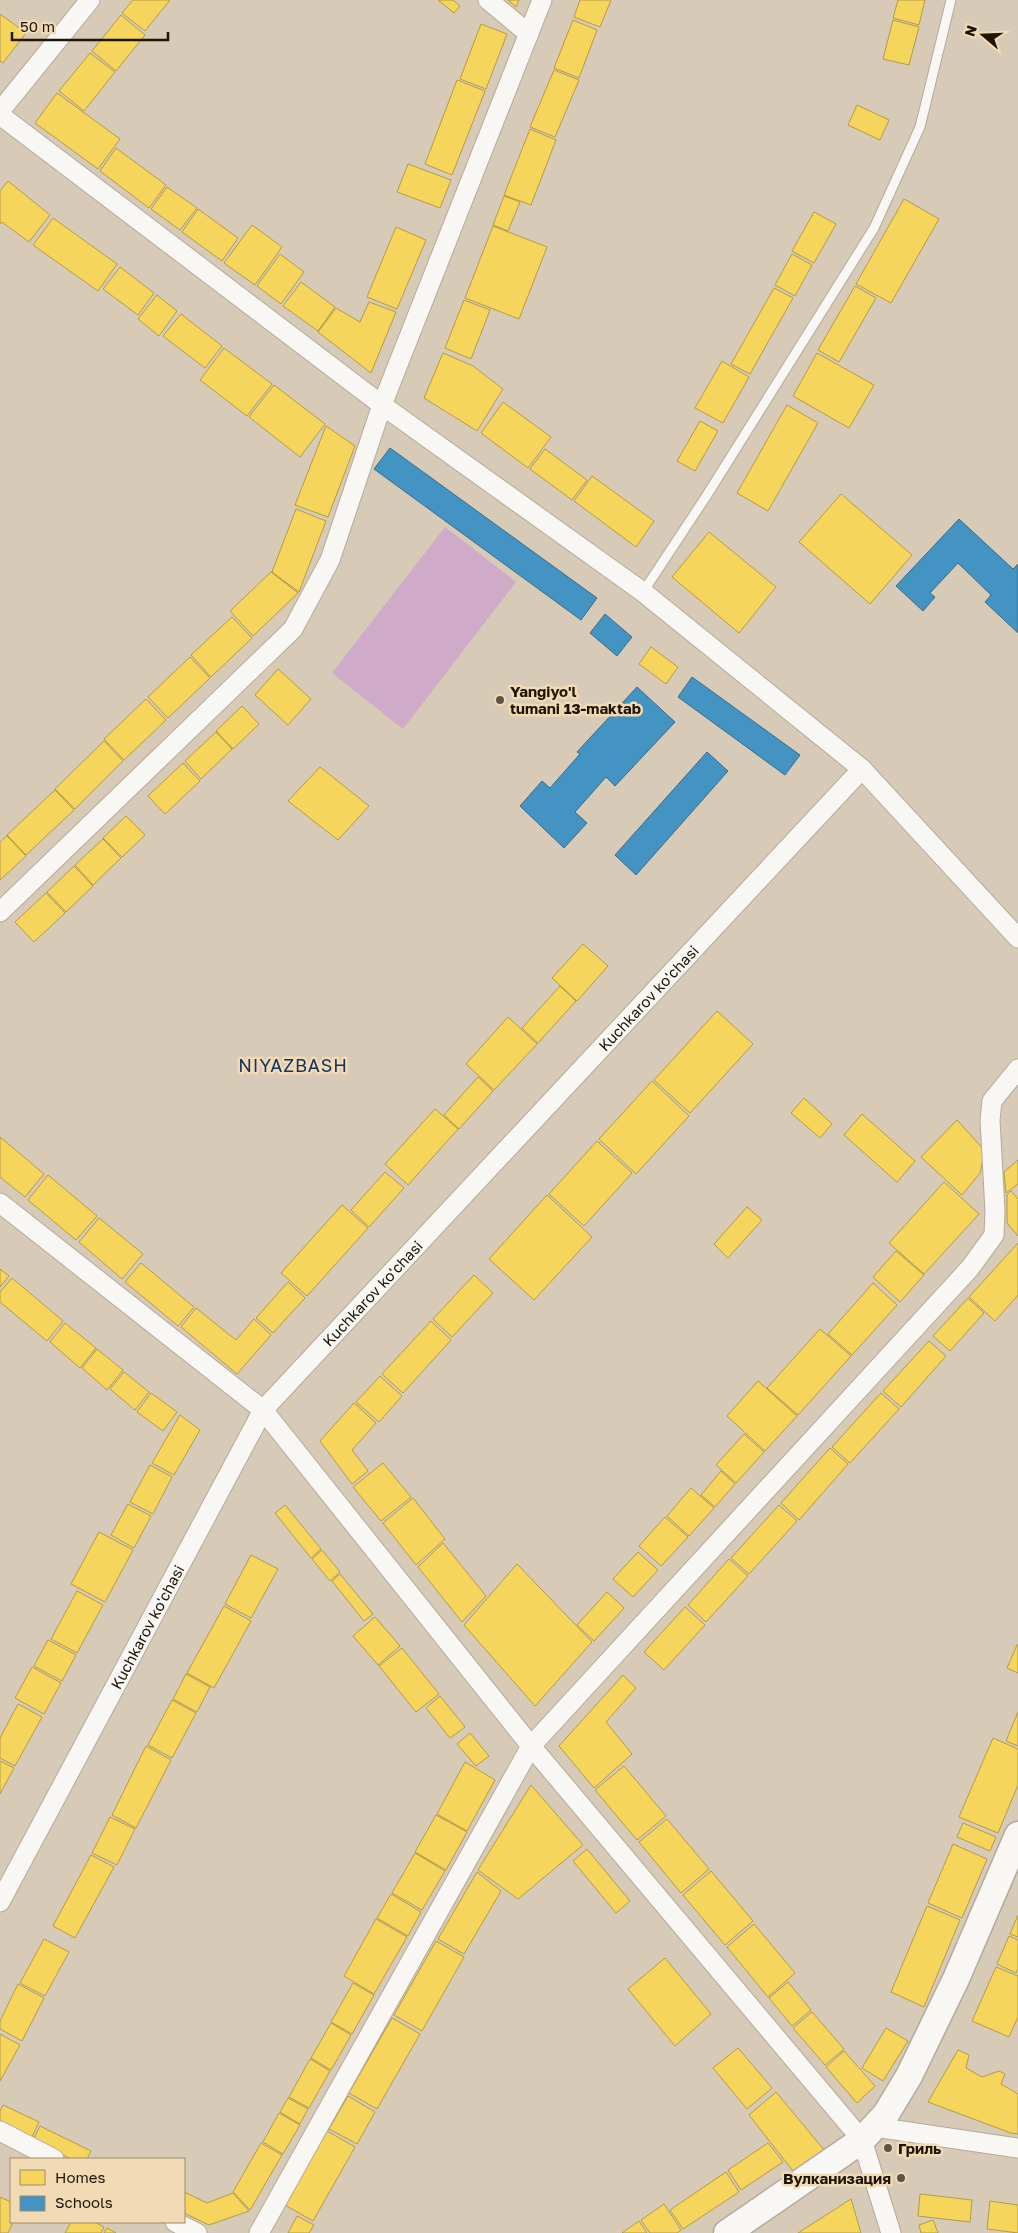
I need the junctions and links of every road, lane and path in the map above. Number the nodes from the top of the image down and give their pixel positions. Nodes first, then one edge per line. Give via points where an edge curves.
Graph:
1 (90, 0) edge
2 (488, 0) edge
3 (542, 0) edge
4 (951, 0) edge
5 (528, 34) junction
6 (0, 111) edge
7 (0, 115) edge
8 (382, 405) junction
9 (642, 592) junction
10 (862, 769) junction
11 (0, 912) edge
12 (1018, 938) edge
13 (1018, 1069) edge
14 (0, 1203) edge
15 (263, 1410) junction
16 (531, 1746) junction
17 (1018, 1835) edge
18 (0, 1902) edge
19 (0, 2131) edge
20 (869, 2133) junction
21 (1018, 2148) edge
22 (52, 2158) edge
23 (177, 2223) edge
24 (197, 2233) edge
25 (259, 2233) edge
26 (727, 2233) edge
27 (892, 2233) edge

1 - 6 street
2 - 5 street
3 - 5 street
4 - 9 lane via 920,127 874,228
5 - 8 street
7 - 8 street
8 - 9 street
8 - 11 street via 330,560 293,628
9 - 10 street
10 - 12 street
10 - 15 street, Kuchkarov ko'chasi
13 - 16 street via 992,1100 994,1235 970,1268
14 - 15 street
15 - 16 street
15 - 18 street, Kuchkarov ko'chasi
16 - 20 street
16 - 25 street
17 - 20 main road via 914,2067 886,2114
19 - 22 street
20 - 21 street
20 - 26 main road
20 - 27 street
23 - 24 street

